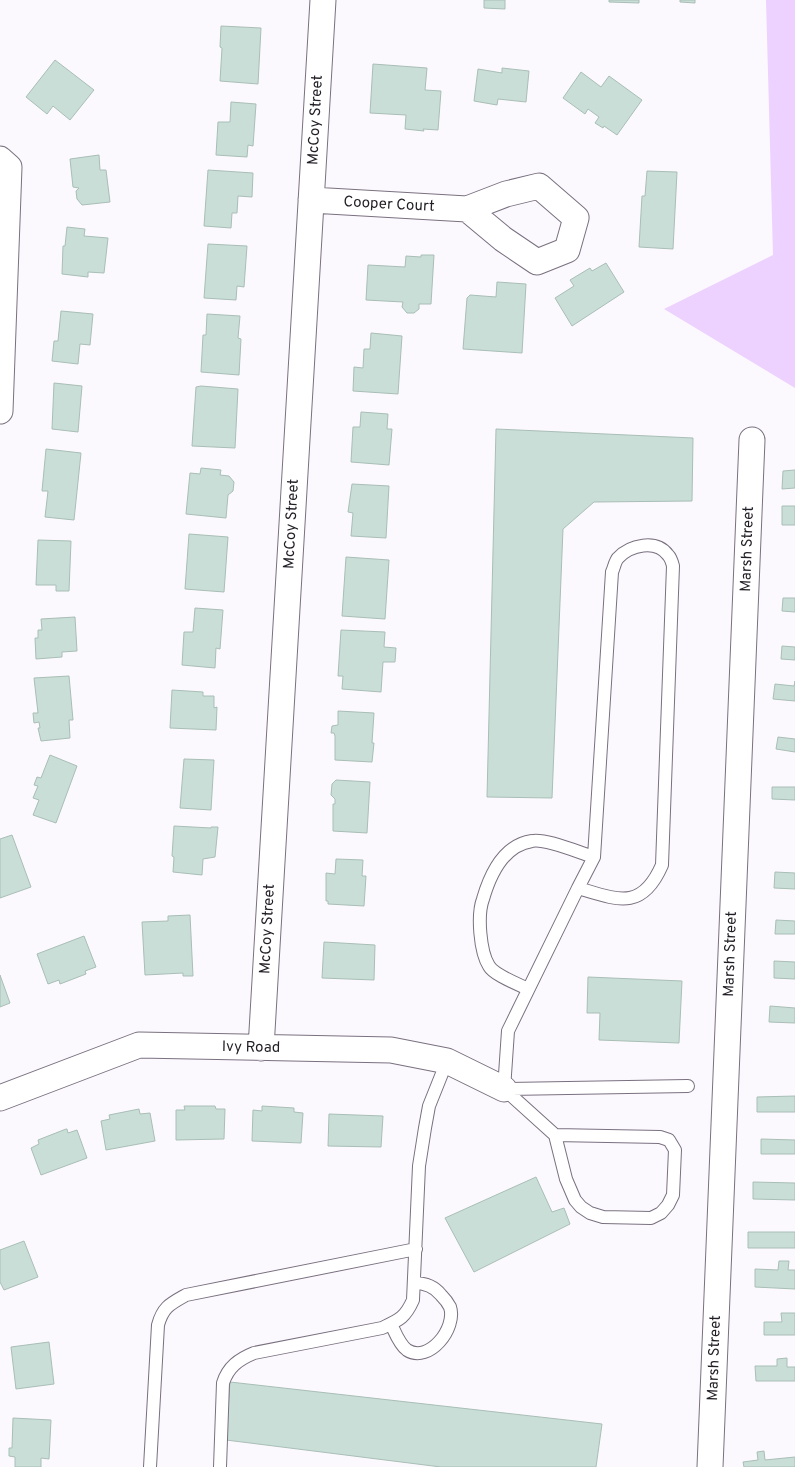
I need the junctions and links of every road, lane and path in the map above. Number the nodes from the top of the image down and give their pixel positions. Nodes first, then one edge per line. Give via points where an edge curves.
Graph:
1 (323, 0) edge
2 (0, 159) edge
3 (311, 200) junction
4 (467, 209) dead end
5 (0, 411) edge
6 (752, 440) dead end
7 (594, 857) junction
8 (578, 888) junction
9 (528, 989) junction
10 (261, 1048) junction
11 (447, 1061) junction
12 (688, 1086) dead end
13 (504, 1089) junction
14 (0, 1098) edge
15 (555, 1135) junction
16 (416, 1249) junction
17 (414, 1284) junction
18 (391, 1324) junction
19 (150, 1467) edge
20 (220, 1467) edge
21 (710, 1467) edge

1 - 3 street, McCoy Street
2 - 5 street via 10,166
3 - 4 street, Cooper Court
3 - 10 street, McCoy Street
6 - 21 street, Marsh Street
7 - 8 lane
7 - 8 lane via 612,572 618,558 629,550 642,544 656,546 668,554 673,566 662,865 656,879 637,896 612,898
7 - 9 lane via 534,840 518,844 499,863 482,900 483,956 490,968
8 - 9 lane
9 - 13 lane via 508,1031
10 - 11 street, Ivy Road via 391,1050
10 - 14 street, Ivy Road via 139,1045
11 - 13 street, Ivy Road
11 - 16 lane via 429,1106 425,1128
12 - 13 lane
13 - 15 lane
15 - 15 lane via 575,1200 590,1213 602,1217 651,1218 662,1213 668,1205 673,1194 675,1160 675,1150 669,1140 660,1137
16 - 17 lane
16 - 19 lane via 186,1295 167,1307 158,1325
17 - 18 lane via 413,1300 407,1312
17 - 18 lane via 430,1286 445,1299 450,1308 447,1331 429,1351 416,1353 407,1350 400,1342
18 - 20 lane via 242,1358 226,1373 223,1383

